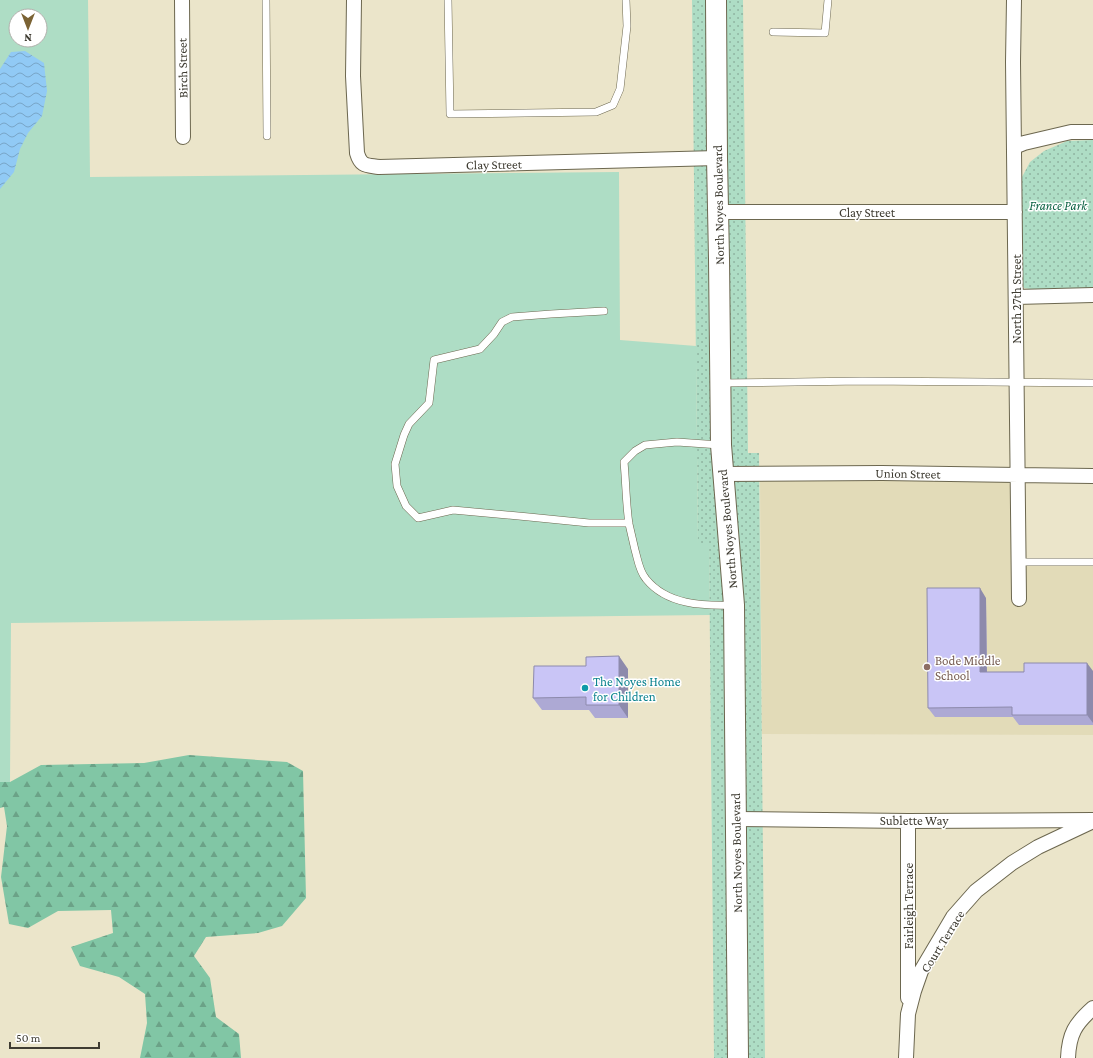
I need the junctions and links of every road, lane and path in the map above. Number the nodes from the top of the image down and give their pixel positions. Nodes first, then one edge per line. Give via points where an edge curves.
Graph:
1 (182, 0) edge
2 (266, 0) edge
3 (354, 0) edge
4 (448, 0) edge
5 (626, 0) edge
6 (716, 0) edge
7 (828, 0) edge
8 (1014, 0) edge
9 (772, 32) dead end
10 (1093, 132) edge
11 (267, 136) dead end
12 (183, 137) dead end
13 (1014, 146) junction
14 (717, 158) junction
15 (718, 212) junction
16 (1015, 212) junction
17 (1016, 296) junction
18 (1093, 296) edge
19 (604, 311) dead end
20 (1016, 382) junction
21 (720, 383) junction
22 (1093, 383) edge
23 (720, 445) junction
24 (723, 474) junction
25 (1017, 475) junction
26 (1093, 476) edge
27 (629, 523) junction
28 (1018, 560) junction
29 (1093, 562) edge
30 (1018, 598) dead end
31 (734, 605) junction
32 (736, 819) junction
33 (1093, 820) edge
34 (908, 821) junction
35 (1093, 1008) edge
36 (908, 1014) junction
37 (738, 1058) edge
38 (906, 1058) edge
39 (1068, 1058) edge

1 - 12 street, Birch Street
2 - 11 lane
3 - 14 street, Clay Street via 353,76 357,153 364,165 387,167
4 - 5 lane via 450,114 458,114 596,112 613,105 620,89 627,26
6 - 14 street, North Noyes Boulevard
7 - 9 lane via 825,33
8 - 13 street, North 27th Street
10 - 13 street via 1071,132
13 - 16 street, North 27th Street
14 - 15 street, North Noyes Boulevard
15 - 16 street, Clay Street
15 - 21 street, North Noyes Boulevard
16 - 17 street, North 27th Street
17 - 18 street
17 - 20 street, North 27th Street
19 - 27 lane via 512,317 502,322 480,349 434,360 429,403 409,424 395,464 397,486 406,506 418,518 453,510 589,523
20 - 21 lane via 862,380
20 - 22 lane
20 - 25 street, North 27th Street
21 - 23 street, North Noyes Boulevard
23 - 24 street, North Noyes Boulevard
23 - 27 lane via 677,442 645,445 635,451 624,462
24 - 25 street, Union Street
24 - 31 street, North Noyes Boulevard
25 - 26 street, Union Street
25 - 28 street, North 27th Street
27 - 31 lane via 639,567 646,579 660,592 679,601 712,606
28 - 29 lane
28 - 30 street, North 27th Street
31 - 32 street, North Noyes Boulevard
32 - 34 street, Sublette Way
32 - 37 street, North Noyes Boulevard
33 - 34 street, Sublette Way
33 - 36 street, Court Terrace via 1038,847 976,891 953,917 921,971
34 - 36 street, Fairleigh Terrace
35 - 39 street via 1078,1022 1071,1034
36 - 38 street, Court Terrace

